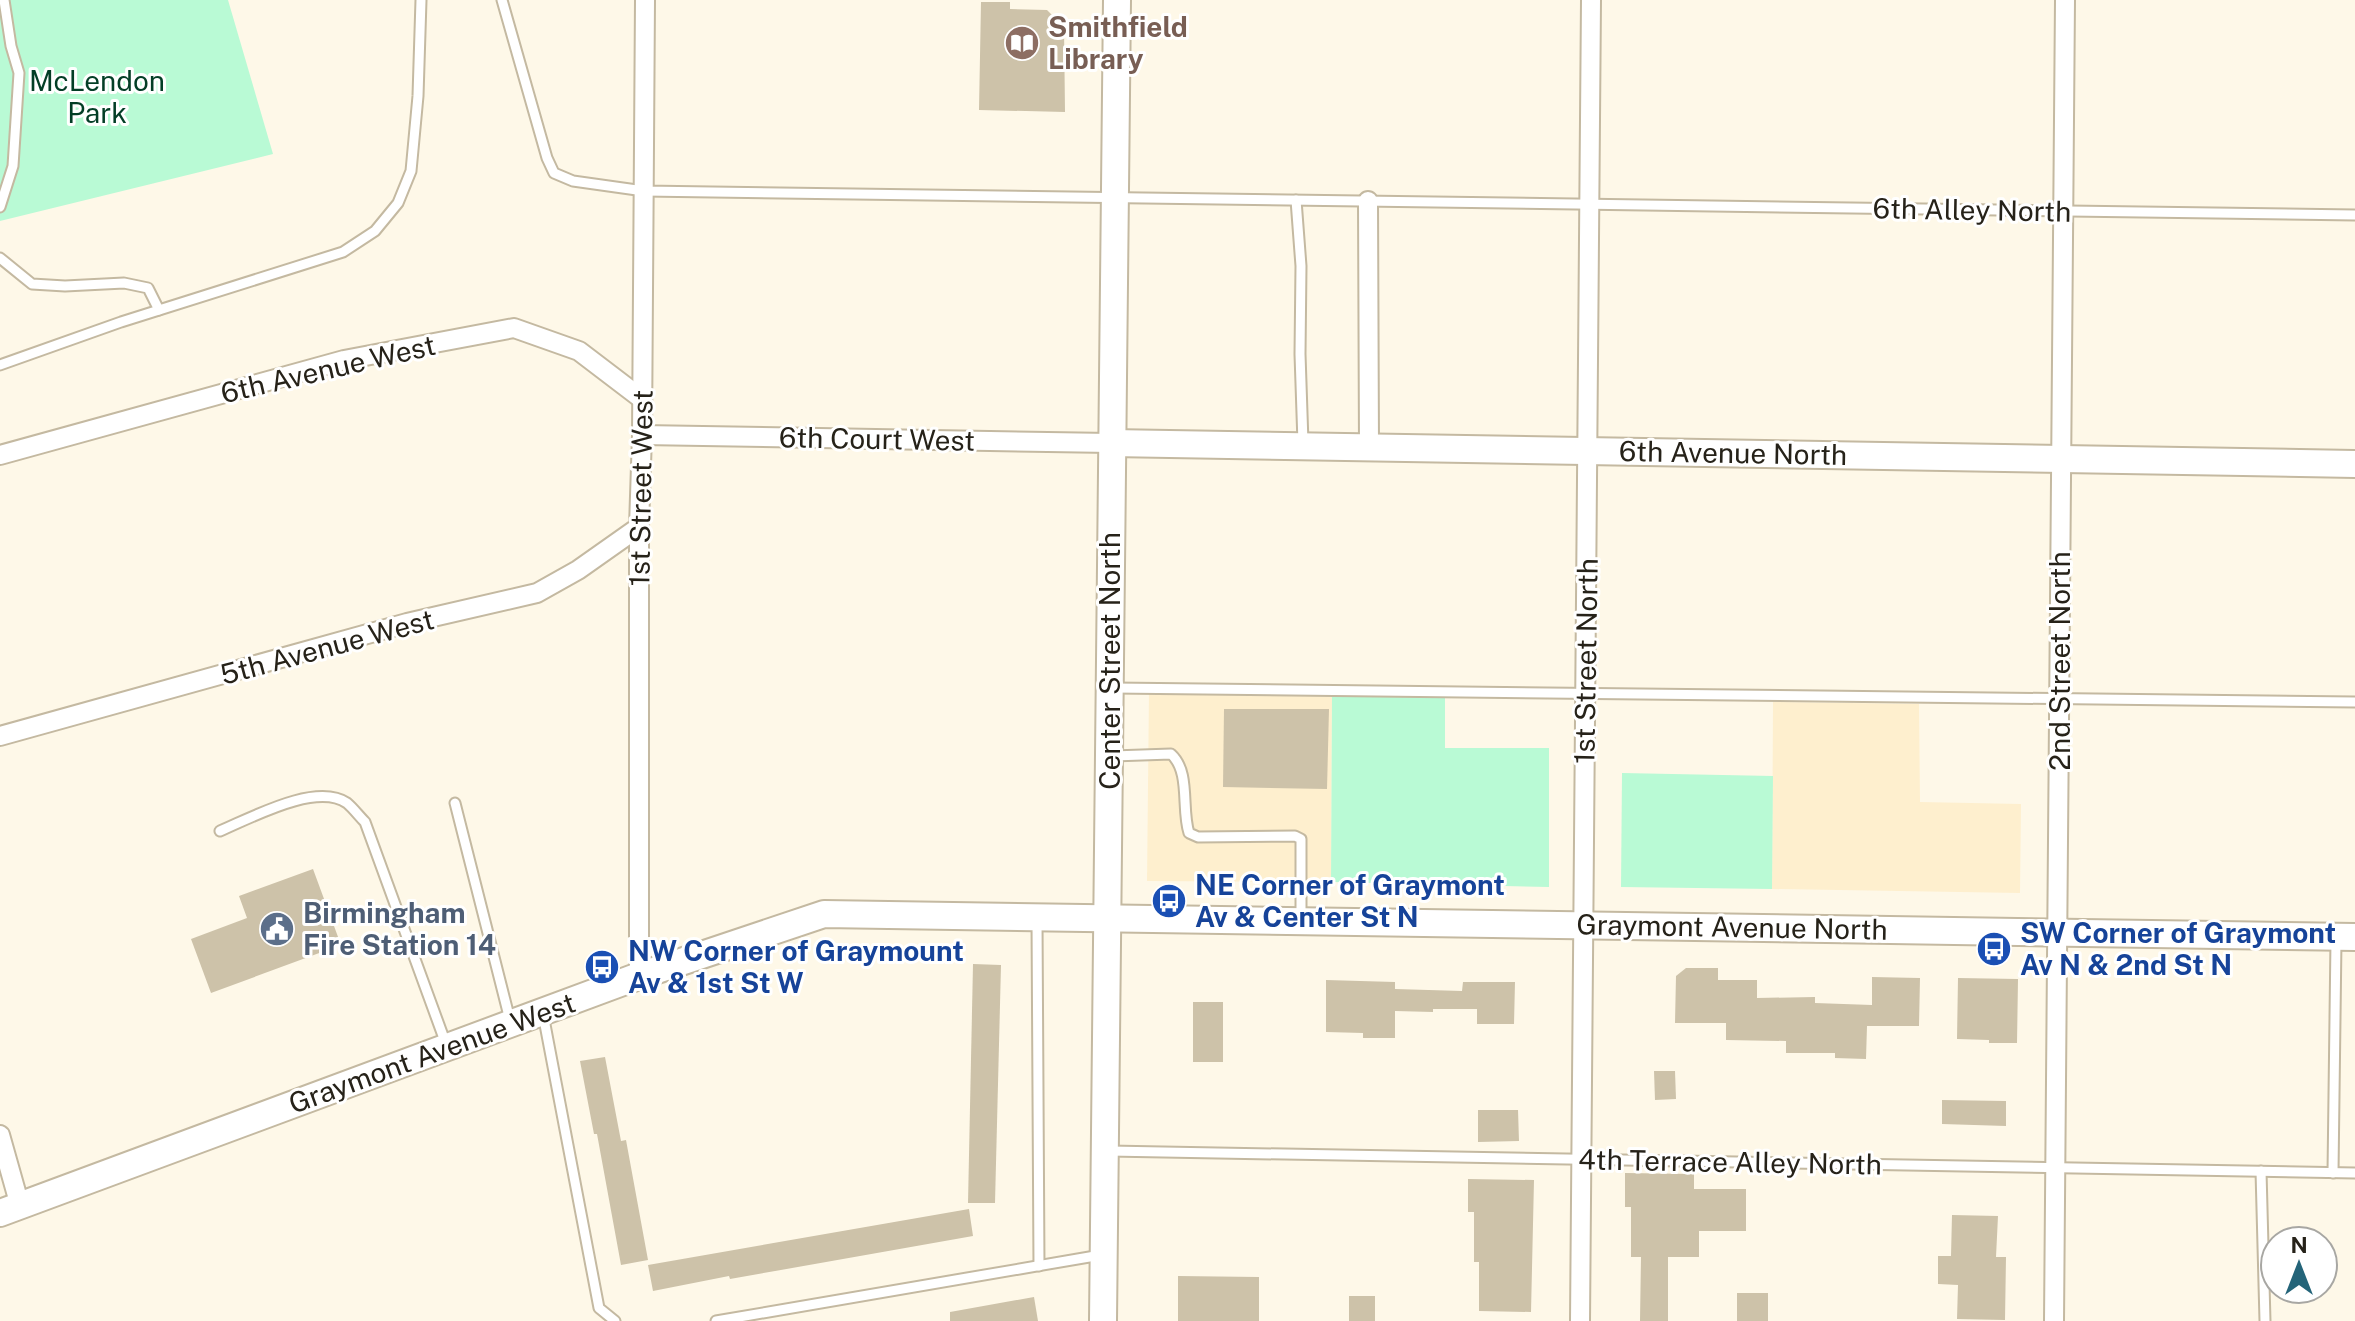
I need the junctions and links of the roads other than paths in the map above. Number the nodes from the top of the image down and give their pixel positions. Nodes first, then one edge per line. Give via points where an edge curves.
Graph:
1 (4, 0) edge
2 (421, 0) edge
3 (502, 0) edge
4 (645, 0) edge
5 (1117, 0) edge
6 (1591, 0) edge
7 (2065, 0) edge
8 (644, 191) junction
9 (1114, 198) junction
10 (1296, 200) junction
11 (1368, 201) junction
12 (1589, 204) junction
13 (0, 207) edge
14 (2064, 211) junction
15 (2355, 215) edge
16 (0, 258) edge
17 (159, 310) junction
18 (0, 365) edge
19 (642, 399) junction
20 (642, 435) junction
21 (1111, 443) junction
22 (1303, 446) junction
23 (1369, 447) junction
24 (1587, 451) junction
25 (0, 455) edge
26 (2061, 459) junction
27 (2355, 464) edge
28 (639, 527) junction
29 (1110, 688) junction
30 (1585, 695) junction
31 (2059, 699) junction
32 (2355, 702) edge
33 (0, 736) edge
34 (1110, 757) junction
35 (455, 803) dead end
36 (220, 831) dead end
37 (1037, 916) junction
38 (1109, 917) junction
39 (1301, 921) junction
40 (1583, 925) junction
41 (2058, 932) junction
42 (2346, 937) edge
43 (639, 976) junction
44 (543, 1012) junction
45 (511, 1024) junction
46 (447, 1048) junction
47 (0, 1135) edge
48 (1106, 1151) junction
49 (1581, 1159) junction
50 (2055, 1168) junction
51 (2261, 1171) junction
52 (2333, 1173) junction
53 (2355, 1173) edge
54 (10, 1209) edge
55 (1104, 1254) junction
56 (1039, 1266) junction
57 (615, 1321) edge
58 (716, 1321) edge
59 (1103, 1321) edge
60 (1580, 1321) edge
61 (2054, 1321) edge
62 (2265, 1321) edge

1 - 13 lane via 19,73 13,166
2 - 17 lane via 411,171 398,203 375,231 343,252
3 - 8 lane, 6th Alley North via 554,173 573,181
4 - 8 street, 1st Street West
5 - 9 street, Center Street North
6 - 12 street, 1st Street North
7 - 14 street, 2nd Street North
8 - 9 lane, 6th Alley North
8 - 19 street, 1st Street West
9 - 10 lane, 6th Alley North
9 - 21 street, Center Street North
10 - 11 lane, 6th Alley North
10 - 22 lane
11 - 12 lane, 6th Alley North
11 - 23 street
12 - 14 lane, 6th Alley North
12 - 24 street, 1st Street North
14 - 15 lane, 6th Alley North
14 - 26 street, 2nd Street North
16 - 17 lane via 32,284 124,283 148,288
17 - 18 lane
19 - 20 street, 1st Street West
19 - 25 street, 6th Avenue West via 579,351 514,328 344,360
20 - 21 street, 6th Court West
20 - 28 street, 1st Street West
21 - 22 street, 6th Avenue North
21 - 29 street, Center Street North
22 - 23 street, 6th Avenue North
23 - 24 street, 6th Avenue North
24 - 26 street, 6th Avenue North
24 - 30 street, 1st Street North
26 - 27 street, 6th Avenue North
26 - 31 street, 2nd Street North
28 - 33 street, 5th Avenue West via 537,593 407,623
28 - 43 street, 1st Street West
29 - 30 lane
29 - 34 street, Center Street North
30 - 31 lane
30 - 40 street, 1st Street North
31 - 32 lane
31 - 41 street, 2nd Street North
34 - 38 street, Center Street North
34 - 39 lane via 1171,754 1182,772 1189,833 1198,837 1301,839
35 - 45 lane
36 - 46 lane via 307,796 346,802 365,822
37 - 38 street, Graymont Avenue West
37 - 43 street, Graymont Avenue West via 824,914
37 - 56 lane
38 - 39 street, Graymont Avenue North
38 - 48 street, Center Street North
39 - 40 street, Graymont Avenue North
40 - 41 street, Graymont Avenue North
40 - 49 street, 1st Street North
41 - 42 street, Graymont Avenue North
41 - 50 street, 2nd Street North
42 - 52 lane
43 - 44 street, Graymont Avenue West
44 - 45 street, Graymont Avenue West
44 - 57 lane via 599,1308
45 - 46 street, Graymont Avenue West
46 - 54 street, Graymont Avenue West
47 - 54 street
48 - 49 lane, 4th Terrace Alley North
48 - 55 street, Center Street North
49 - 50 lane, 4th Terrace Alley North
49 - 60 street, 1st Street North
50 - 51 lane, 4th Terrace Alley North
50 - 61 street, 2nd Street North
51 - 52 lane, 4th Terrace Alley North
51 - 62 lane
52 - 53 lane, 4th Terrace Alley North
55 - 56 lane
55 - 59 street, Center Street North
56 - 58 lane

